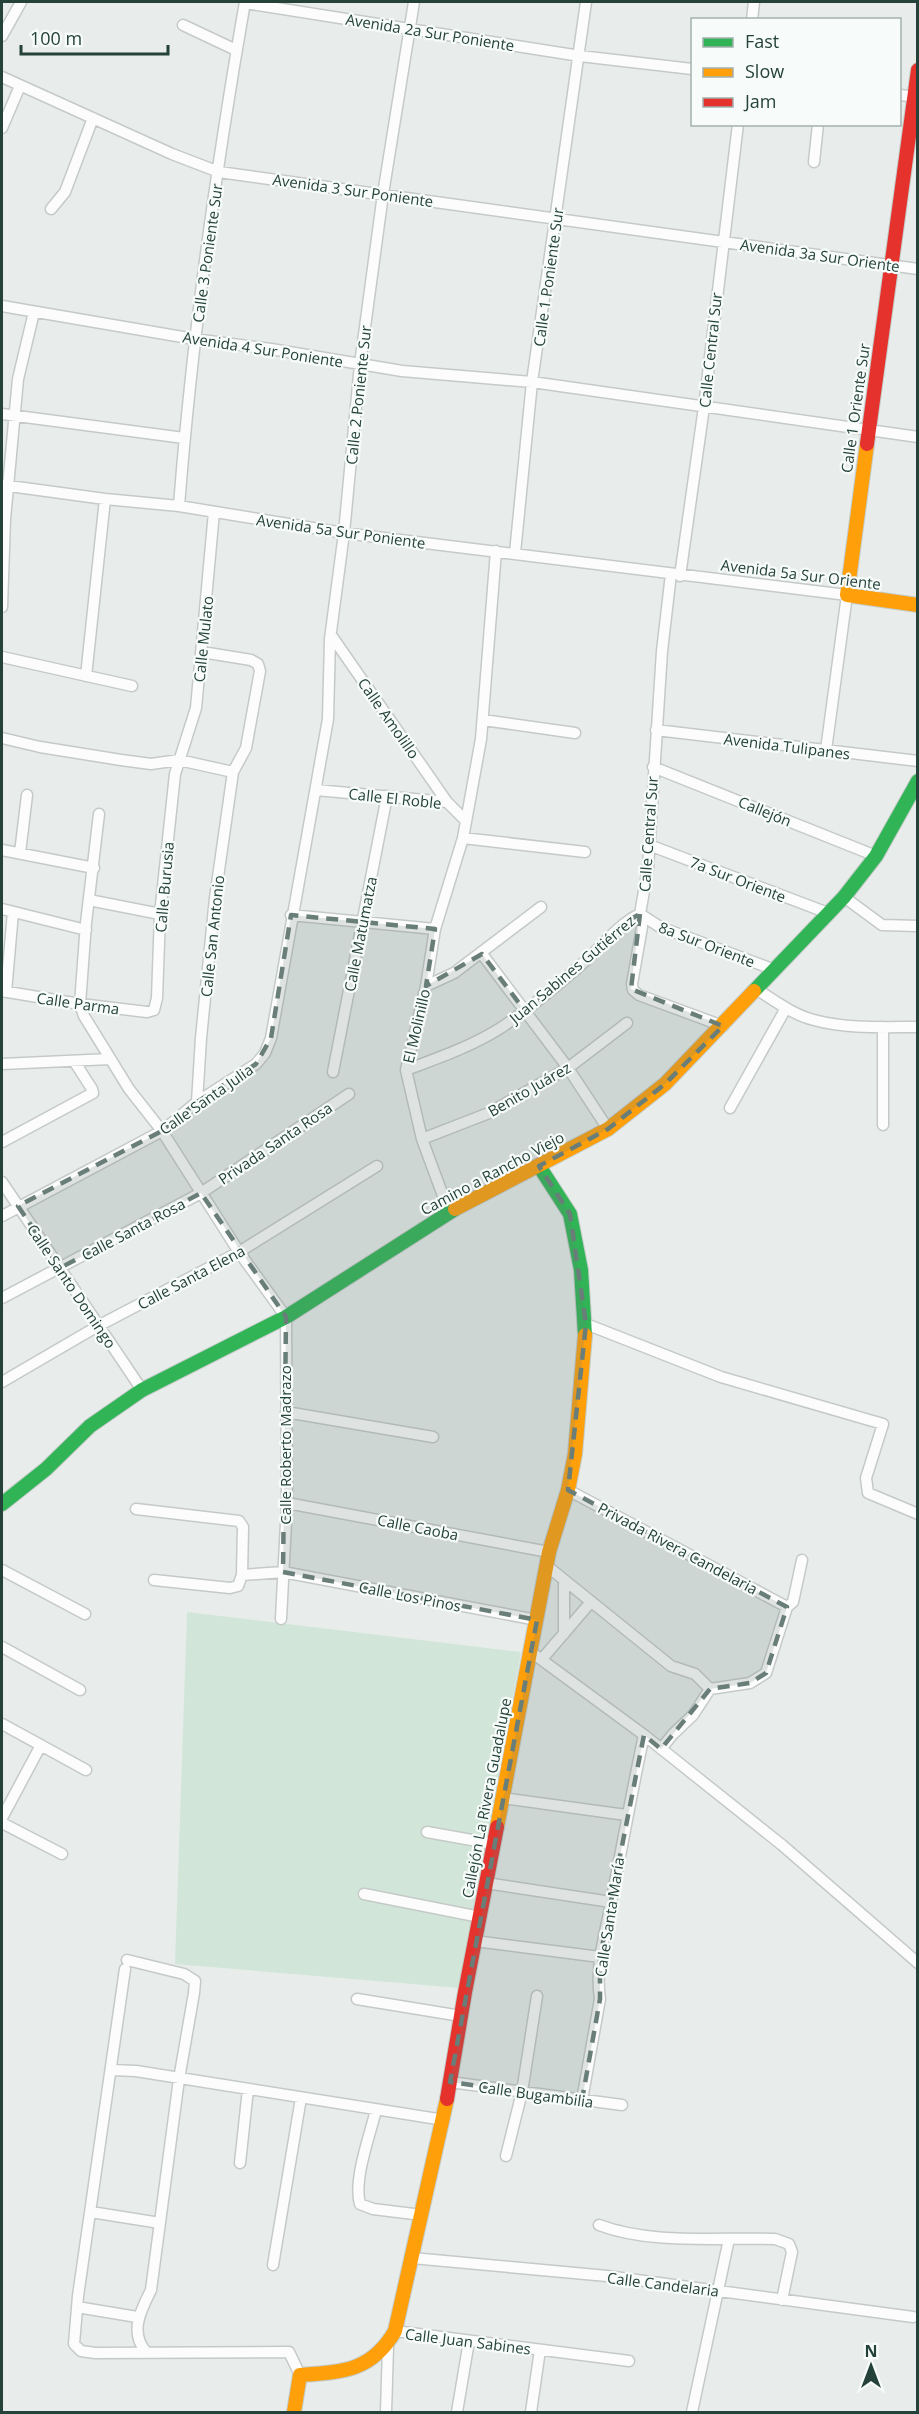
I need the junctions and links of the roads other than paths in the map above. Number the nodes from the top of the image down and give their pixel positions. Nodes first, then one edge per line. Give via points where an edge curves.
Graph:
1 (21, 2) edge
2 (245, 2) edge
3 (414, 2) edge
4 (586, 2) edge
5 (754, 2) edge
6 (752, 18) edge
7 (183, 25) dead end
8 (410, 28) junction
9 (2, 36) edge
10 (236, 50) junction
11 (580, 56) junction
12 (691, 69) edge
13 (918, 70) edge
14 (2, 77) edge
15 (20, 86) junction
16 (901, 95) edge
17 (916, 97) edge
18 (93, 118) junction
19 (738, 126) edge
20 (818, 126) edge
21 (2, 128) edge
22 (814, 162) dead end
23 (219, 172) junction
24 (383, 194) junction
25 (51, 210) dead end
26 (556, 219) junction
27 (722, 242) junction
28 (891, 265) junction
29 (918, 269) edge
30 (2, 306) edge
31 (34, 312) junction
32 (194, 339) junction
33 (360, 364) junction
34 (532, 382) junction
35 (704, 406) junction
36 (2, 414) edge
37 (14, 416) junction
38 (869, 430) junction
39 (918, 437) edge
40 (184, 438) junction
41 (5, 485) edge
42 (105, 500) junction
43 (179, 506) junction
44 (214, 512) junction
45 (344, 533) junction
46 (496, 551) junction
47 (515, 553) junction
48 (676, 575) junction
49 (846, 596) junction
50 (918, 605) edge
51 (2, 607) edge
52 (331, 635) junction
53 (202, 651) junction
54 (2, 657) edge
55 (86, 676) junction
56 (132, 686) dead end
57 (483, 720) junction
58 (656, 730) junction
59 (575, 733) dead end
60 (2, 738) edge
61 (826, 750) junction
62 (918, 761) edge
63 (178, 762) junction
64 (653, 767) junction
65 (233, 772) junction
66 (918, 781) edge
67 (316, 790) junction
68 (27, 795) dead end
69 (387, 796) junction
70 (447, 802) junction
71 (99, 814) dead end
72 (466, 820) junction
73 (463, 838) junction
74 (649, 844) junction
75 (2, 850) edge
76 (585, 852) dead end
77 (20, 853) junction
78 (876, 855) junction
79 (94, 868) junction
80 (844, 897) junction
81 (89, 900) junction
82 (541, 906) dead end
83 (2, 909) edge
84 (13, 912) junction
85 (828, 913) junction
86 (160, 914) junction
87 (640, 914) junction
88 (291, 915) junction
89 (362, 922) junction
90 (918, 926) edge
91 (435, 929) junction
92 (86, 930) junction
93 (482, 954) junction
94 (775, 970) junction
95 (426, 986) junction
96 (756, 989) junction
97 (4, 991) edge
98 (80, 1004) junction
99 (786, 1008) junction
100 (154, 1010) joint
101 (525, 1011) junction
102 (627, 1023) dead end
103 (723, 1026) junction
104 (883, 1027) junction
105 (918, 1027) edge
106 (110, 1059) junction
107 (74, 1061) junction
108 (2, 1064) edge
109 (568, 1068) junction
110 (406, 1070) junction
111 (333, 1071) dead end
112 (349, 1094) dead end
113 (197, 1102) junction
114 (730, 1108) dead end
115 (883, 1125) dead end
116 (608, 1129) junction
117 (162, 1131) junction
118 (422, 1139) junction
119 (2, 1142) edge
120 (377, 1166) dead end
121 (539, 1166) junction
122 (2, 1182) edge
123 (201, 1193) junction
124 (18, 1206) junction
125 (449, 1212) junction
126 (2, 1216) edge
127 (239, 1252) junction
128 (60, 1268) junction
129 (2, 1298) edge
130 (286, 1317) junction
131 (586, 1324) junction
132 (98, 1326) junction
133 (2, 1382) edge
134 (142, 1390) junction
135 (286, 1412) junction
136 (433, 1437) dead end
137 (568, 1490) junction
138 (287, 1503) junction
139 (2, 1504) edge
140 (136, 1509) dead end
141 (918, 1514) edge
142 (549, 1552) junction
143 (802, 1560) dead end
144 (547, 1566) junction
145 (2, 1570) edge
146 (283, 1572) junction
147 (242, 1575) junction
148 (154, 1580) dead end
149 (564, 1581) junction
150 (590, 1603) junction
151 (787, 1607) junction
152 (85, 1614) dead end
153 (281, 1619) dead end
154 (537, 1620) junction
155 (564, 1634) junction
156 (2, 1647) edge
157 (537, 1656) junction
158 (80, 1689) dead end
159 (710, 1689) junction
160 (2, 1724) edge
161 (644, 1735) junction
162 (41, 1745) junction
163 (661, 1749) junction
164 (86, 1770) dead end
165 (503, 1798) junction
166 (626, 1815) junction
167 (2, 1818) edge
168 (2, 1823) edge
169 (427, 1832) dead end
170 (494, 1844) junction
171 (62, 1854) dead end
172 (486, 1883) junction
173 (364, 1894) dead end
174 (611, 1902) junction
175 (480, 1917) junction
176 (475, 1941) junction
177 (600, 1957) junction
178 (918, 1963) edge
179 (537, 1996) dead end
180 (357, 1999) dead end
181 (461, 2016) junction
182 (111, 2070) junction
183 (136, 2071) junction
184 (179, 2079) junction
185 (450, 2082) junction
186 (248, 2090) junction
187 (522, 2092) junction
188 (107, 2096) junction
189 (301, 2098) junction
190 (582, 2100) junction
191 (622, 2105) dead end
192 (376, 2109) junction
193 (444, 2120) junction
194 (506, 2156) dead end
195 (240, 2163) dead end
196 (91, 2211) junction
197 (422, 2215) junction
198 (160, 2223) junction
199 (599, 2225) dead end
200 (729, 2239) junction
201 (412, 2258) junction
202 (273, 2265) dead end
203 (718, 2291) junction
204 (782, 2300) junction
205 (77, 2307) junction
206 (137, 2317) junction
207 (913, 2317) dead end
208 (395, 2331) junction
209 (470, 2341) junction
210 (388, 2347) junction
211 (540, 2350) junction
212 (146, 2352) junction
213 (629, 2361) dead end
214 (300, 2375) junction
215 (294, 2412) edge
216 (386, 2412) edge
217 (457, 2412) edge
218 (531, 2412) edge
219 (692, 2412) edge

1 - 9 street
2 - 8 street, Avenida 2a Sur Poniente
2 - 10 street, Calle 3 Poniente Sur
3 - 8 street, Calle 2 Poniente Sur
4 - 11 street, Calle 1 Poniente Sur
5 - 6 street
7 - 10 street
8 - 11 street, Avenida 2a Sur Poniente
8 - 24 street, Calle 2 Poniente Sur
10 - 23 street, Calle 3 Poniente Sur
11 - 12 street, Avenida 2a Sur Poniente
11 - 26 street, Calle 1 Poniente Sur
13 - 17 street, Calle 1 Oriente Sur
14 - 15 street, Avenida 3 Sur Poniente
15 - 18 street, Avenida 3 Sur Poniente
15 - 21 street
16 - 17 street
17 - 28 street, Calle 1 Oriente Sur
18 - 23 street, Avenida 3 Sur Poniente
18 - 25 street via 65,192
19 - 27 street, Calle Central Sur
20 - 22 street
23 - 24 street, Avenida 3 Sur Poniente
23 - 32 street, Calle 3 Poniente Sur
24 - 26 street, Avenida 3 Sur Poniente
24 - 33 street, Calle 2 Poniente Sur
26 - 27 street, Avenida 3 Sur Poniente
26 - 34 street, Calle 1 Poniente Sur
27 - 28 street, Avenida 3a Sur Oriente
27 - 35 street, Calle Central Sur
28 - 29 street, Avenida 3a Sur Oriente
28 - 38 street, Calle 1 Oriente Sur
30 - 31 street, Avenida 4 Sur Poniente
31 - 32 street, Avenida 4 Sur Poniente
31 - 37 street via 18,378
32 - 33 street, Avenida 4 Sur Poniente
32 - 40 street, Calle 3 Poniente Sur
33 - 34 street, Avenida 4 Sur Poniente
33 - 45 street, Calle 2 Poniente Sur
34 - 35 street, Avenida 4 Sur Poniente
34 - 47 street, Calle 1 Poniente Sur
35 - 38 street, Avenida 4 Sur Poniente
35 - 48 street, Calle Central Sur
36 - 37 street
37 - 40 street
37 - 41 street
38 - 39 street, Avenida 4 Sur Poniente
38 - 49 street, Calle 1 Oriente Sur
40 - 43 street, Calle 3 Poniente Sur
41 - 42 street, Avenida 5a Sur Poniente
41 - 51 street
42 - 43 street, Avenida 5a Sur Poniente
42 - 55 street
43 - 44 street, Avenida 5a Sur Poniente
44 - 45 street, Avenida 5a Sur Poniente
44 - 53 street, Calle Mulato
45 - 46 street, Avenida 5a Sur Poniente
45 - 52 street, Calle 2 Poniente Sur
46 - 47 street, Avenida 5a Sur Poniente
46 - 57 street, El Molinillo
47 - 48 street, Avenida 5a Sur Poniente
48 - 49 street, Avenida 5a Sur Oriente
48 - 58 street, Calle Central Sur via 662,651
49 - 50 street, Avenida 5a Sur Oriente
49 - 61 street, Calle 1 Oriente Sur
52 - 67 street, Calle 2 Poniente Sur via 328,719
52 - 70 street, Calle Amolillo
53 - 63 street, Calle Mulato via 196,708
53 - 65 street, Calle San Antonio via 258,664 260,671 246,748
54 - 55 street
55 - 56 street
57 - 59 street
57 - 72 street, El Molinillo
58 - 61 street, Avenida Tulipanes
58 - 64 street, Calle Central Sur
60 - 63 street via 121,760
61 - 62 street, Avenida Tulipanes
63 - 65 street
63 - 86 street, Calle Burusia
64 - 74 street, Calle Central Sur
64 - 78 street, Callejón
65 - 113 street, Calle San Antonio via 215,898
66 - 78 street, Camino a Rancho Viejo
67 - 69 street, Calle El Roble
67 - 88 street, Calle Santa Julia
68 - 77 street
69 - 70 street, Calle El Roble
69 - 89 street, Calle Matumatza
70 - 72 street, Calle El Roble
71 - 79 street
72 - 73 street, El Molinillo
73 - 76 street
73 - 91 street, El Molinillo
74 - 85 street, 7a Sur Oriente
74 - 87 street, Calle Central Sur
75 - 77 street
77 - 79 street
78 - 80 street, Camino a Rancho Viejo
79 - 81 street
80 - 85 street, Camino a Rancho Viejo
80 - 90 street via 882,926
81 - 86 street
81 - 92 street
82 - 93 street
83 - 84 street
84 - 92 street
84 - 97 street
85 - 94 street, Camino a Rancho Viejo
86 - 100 street, Calle Burusia
87 - 94 street, 8a Sur Oriente via 660,927
87 - 101 street, Juan Sabines Gutiérrez via 623,923 595,954
87 - 103 street, Calle Central Sur via 642,927 633,990
88 - 89 street
88 - 113 street, Calle Santa Julia via 272,1038 265,1053 256,1064
89 - 91 street
89 - 111 street, Calle Matumatza
91 - 95 street, El Molinillo
92 - 98 street
93 - 95 street
93 - 101 street
94 - 96 street, Camino a Rancho Viejo
95 - 110 street, El Molinillo
96 - 99 street
96 - 103 street, Camino a Rancho Viejo
97 - 98 street, Calle Parma
98 - 100 street, Calle Parma
98 - 106 street
99 - 104 street via 813,1020
99 - 114 street
101 - 109 street
101 - 110 street, Juan Sabines Gutiérrez via 498,1030 452,1053
102 - 109 street, Benito Juárez
103 - 116 street, Camino a Rancho Viejo via 665,1084
104 - 105 street
104 - 115 street
106 - 107 street
106 - 117 street
107 - 108 street
107 - 119 street via 93,1093
109 - 116 street
109 - 118 street, Benito Juárez via 489,1113
110 - 118 street, El Molinillo
112 - 123 street, Privada Santa Rosa
113 - 117 street, Calle Santa Julia
116 - 121 street, Camino a Rancho Viejo
117 - 123 street
117 - 124 street, Calle Santa Julia
118 - 125 street, El Molinillo
120 - 127 street, Calle Santa Elena
121 - 125 street, Camino a Rancho Viejo
121 - 131 street, Callejón La Rivera Guadalupe via 570,1214
122 - 124 street, Calle Santo Domingo
123 - 127 street
123 - 128 street, Calle Santa Rosa
124 - 126 street, Calle Santa Julia
124 - 128 street, Calle Santo Domingo
125 - 130 street, Camino a Rancho Viejo
127 - 130 street
127 - 132 street, Calle Santa Elena
128 - 129 street, Calle Santa Rosa
128 - 132 street, Calle Santo Domingo
130 - 134 street, Camino a Rancho Viejo
130 - 135 street, Calle Roberto Madrazo
131 - 137 street, Callejón La Rivera Guadalupe via 575,1454
131 - 141 street via 721,1377 883,1424 866,1478 868,1493
132 - 133 street, Calle Santa Elena
132 - 134 street, Calle Santo Domingo
134 - 139 street, Camino a Rancho Viejo via 90,1426
135 - 136 street
135 - 138 street, Calle Roberto Madrazo
137 - 142 street, Callejón La Rivera Guadalupe
137 - 151 street, Privada Rivera Candelaria
138 - 142 street, Calle Caoba
138 - 146 street, Calle Roberto Madrazo
140 - 147 street via 238,1521 243,1527
142 - 144 street, Callejón La Rivera Guadalupe
143 - 151 street via 793,1602
144 - 149 street
144 - 154 street, Callejón La Rivera Guadalupe
145 - 152 street
146 - 147 street, Calle Los Pinos
146 - 153 street, Calle Roberto Madrazo
146 - 154 street, Calle Los Pinos
147 - 148 street via 238,1586 230,1587
149 - 150 street
149 - 155 street
150 - 155 street
150 - 159 street via 671,1666 695,1674
151 - 159 street via 766,1674 750,1683
154 - 157 street, Callejón La Rivera Guadalupe
155 - 157 street
156 - 158 street
157 - 161 street
157 - 165 street, Callejón La Rivera Guadalupe
159 - 163 street via 693,1715
160 - 162 street
161 - 163 street
161 - 166 street, Calle Santa María
162 - 164 street
162 - 167 street
163 - 178 street via 782,1845
165 - 166 street
165 - 170 street, Callejón La Rivera Guadalupe
166 - 174 street, Calle Santa María
168 - 171 street
169 - 170 street
170 - 172 street, Callejón La Rivera Guadalupe
172 - 174 street
172 - 175 street, Callejón La Rivera Guadalupe
173 - 175 street
174 - 177 street, Calle Santa María
175 - 176 street, Callejón La Rivera Guadalupe
176 - 177 street
176 - 181 street, Callejón La Rivera Guadalupe
177 - 190 street, Calle Santa María via 600,1999
179 - 187 street
180 - 181 street
181 - 185 street, Callejón La Rivera Guadalupe
182 - 183 street
182 - 184 street via 126,1965 184,1974 195,1981
182 - 188 street
183 - 184 street
183 - 188 street via 116,2074
184 - 186 street
184 - 198 street
185 - 187 street, Calle Bugambilia
185 - 193 street, Callejón La Rivera Guadalupe
186 - 189 street
186 - 195 street
187 - 190 street, Calle Bugambilia
187 - 194 street
188 - 196 street
189 - 192 street
189 - 202 street
190 - 191 street, Calle Bugambilia
192 - 193 street
192 - 197 street via 359,2181 360,2204
193 - 197 street, Callejón La Rivera Guadalupe
196 - 198 street
196 - 205 street
197 - 201 street, Callejón La Rivera Guadalupe
198 - 206 street via 151,2290
199 - 200 street via 644,2236
200 - 203 street
200 - 204 street via 775,2239 789,2244 792,2252
201 - 203 street, Calle Candelaria via 607,2276
201 - 208 street, Callejón La Rivera Guadalupe
203 - 204 street, Calle Candelaria
203 - 219 street
204 - 207 street, Calle Candelaria
205 - 206 street
205 - 212 street via 74,2344 81,2351
206 - 212 street via 140,2345
208 - 209 street, Calle Juan Sabines
208 - 210 street, Callejón La Rivera Guadalupe
209 - 211 street, Calle Juan Sabines
209 - 217 street
210 - 214 street, Callejón La Rivera Guadalupe via 367,2364 339,2372
210 - 216 street
211 - 213 street, Calle Juan Sabines
211 - 218 street
212 - 214 street via 289,2352
214 - 215 street

